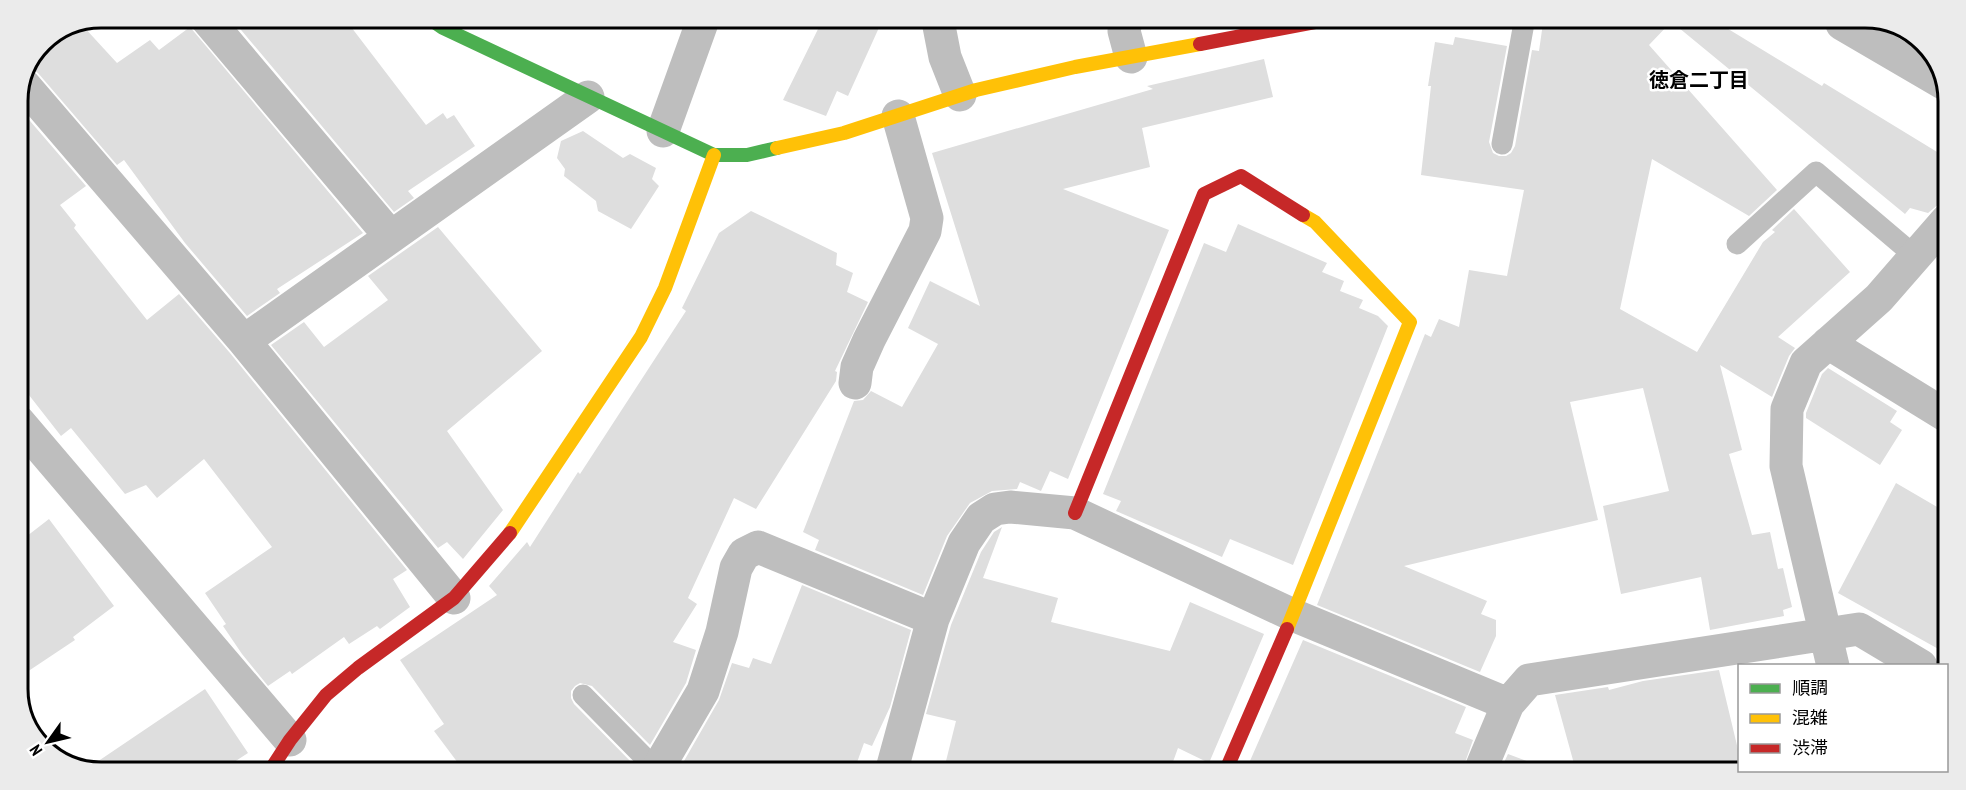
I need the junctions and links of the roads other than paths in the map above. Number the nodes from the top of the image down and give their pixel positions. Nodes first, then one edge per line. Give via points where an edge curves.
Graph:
1 (215, 29) edge
2 (445, 29) edge
3 (700, 29) edge
4 (940, 29) edge
5 (1124, 29) edge
6 (1278, 29) edge
7 (1523, 29) edge
8 (1851, 29) edge
9 (1131, 57) junction
10 (1934, 78) edge
11 (29, 91) edge
12 (960, 95) junction
13 (588, 97) junction
14 (898, 116) junction
15 (663, 131) junction
16 (1502, 144) dead end
17 (714, 155) junction
18 (1937, 231) edge
19 (391, 237) junction
20 (1737, 244) dead end
21 (1915, 256) junction
22 (244, 341) junction
23 (1828, 343) junction
24 (855, 383) dead end
25 (1938, 410) edge
26 (29, 433) edge
27 (1075, 513) junction
28 (454, 598) junction
29 (1293, 615) junction
30 (933, 619) junction
31 (1826, 633) junction
32 (1833, 664) edge
33 (1918, 664) edge
34 (583, 695) dead end
35 (1508, 704) junction
36 (290, 740) junction
37 (276, 762) edge
38 (651, 762) edge
39 (661, 762) edge
40 (894, 762) edge
41 (1229, 762) edge
42 (1484, 762) edge

1 - 19 street
2 - 13 street
3 - 15 street
4 - 12 street via 945,57
5 - 9 street
6 - 9 street
7 - 16 lane
8 - 10 street
9 - 12 street
11 - 22 street
12 - 14 street
13 - 15 street
13 - 19 street
14 - 17 street via 747,155
14 - 24 street via 927,218 926,231 869,340 857,367
15 - 17 street
17 - 28 street via 665,288 641,337 511,532
18 - 21 street
19 - 22 street
20 - 21 lane via 1816,172
21 - 23 street via 1879,298
22 - 28 street
23 - 25 street
23 - 31 street via 1806,363 1787,410 1786,454
26 - 36 street
27 - 29 street
27 - 29 street via 1204,194 1240,176 1315,222 1410,322
27 - 30 street via 1010,507 995,509 981,518 964,543
28 - 36 street via 326,695
29 - 35 street
29 - 41 street
30 - 39 street via 758,547 744,554 732,580 722,632 703,691
30 - 40 street
31 - 32 street
31 - 33 street via 1859,629
31 - 35 street via 1529,680
34 - 38 lane
35 - 42 street
36 - 37 street

